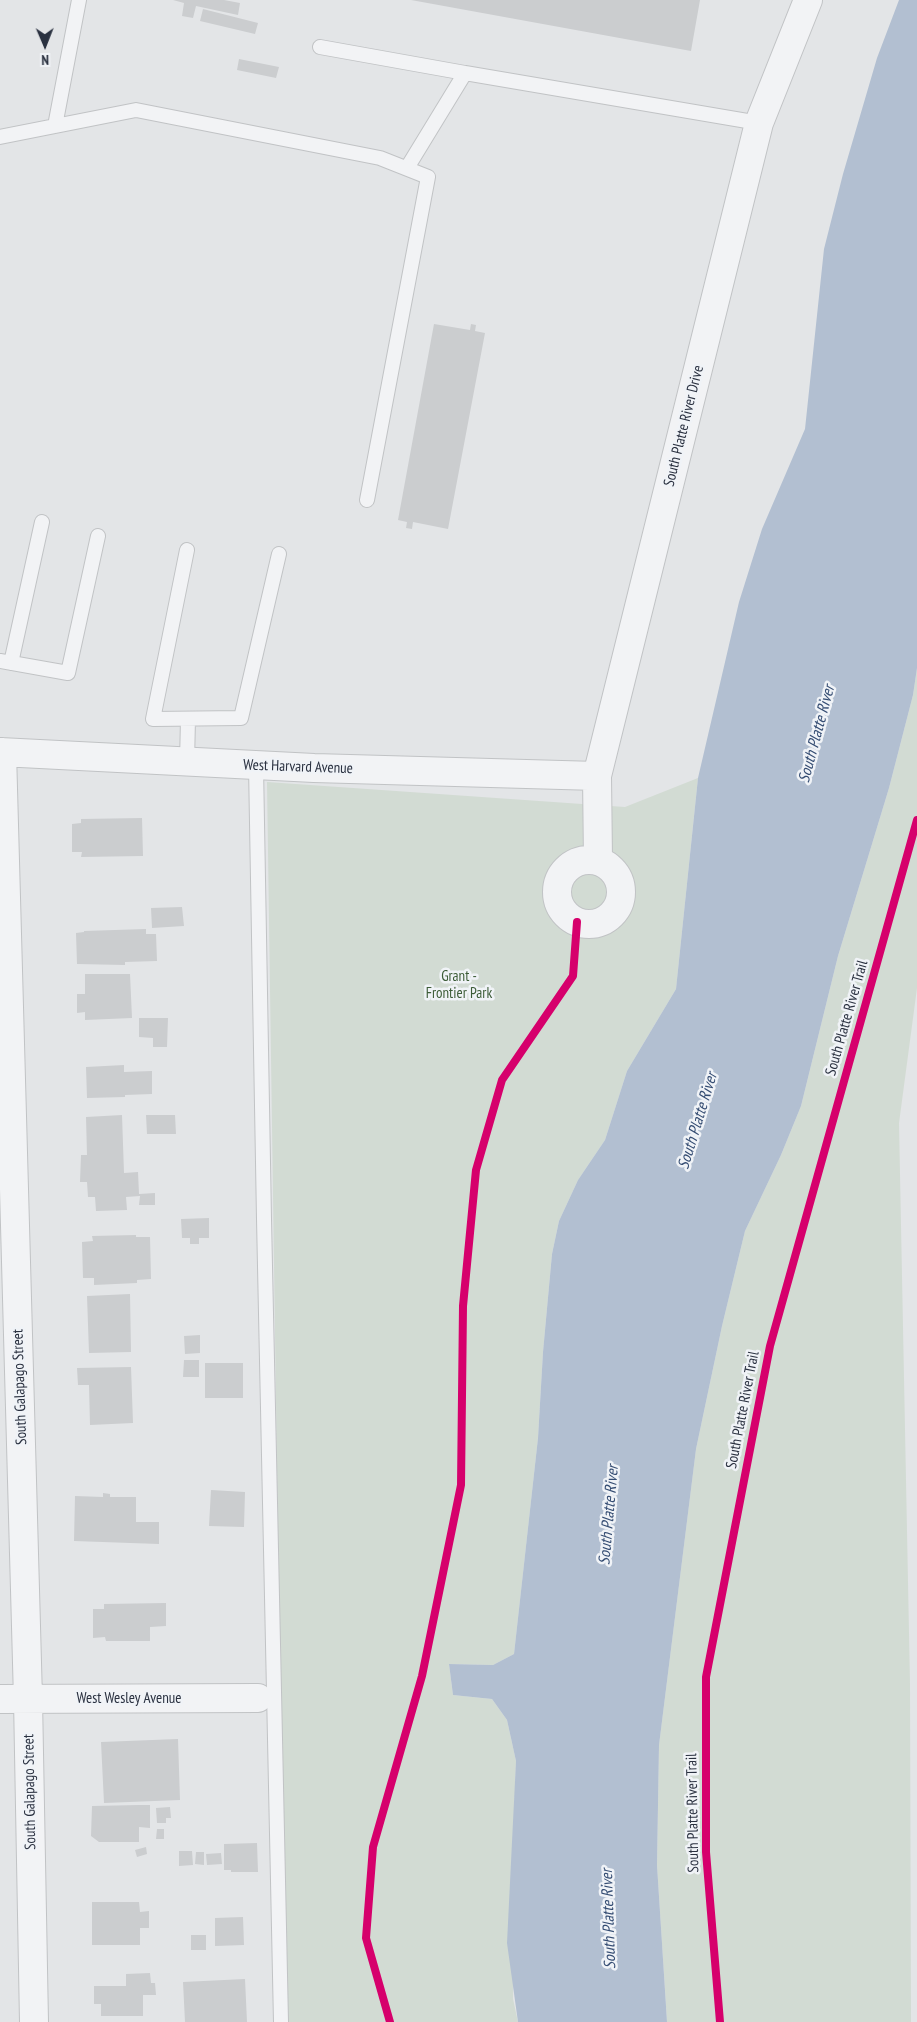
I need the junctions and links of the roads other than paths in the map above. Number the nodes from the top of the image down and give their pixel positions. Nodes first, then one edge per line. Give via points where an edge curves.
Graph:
1 (79, 0) edge
2 (808, 0) edge
3 (320, 47) dead end
4 (465, 73) junction
5 (759, 123) junction
6 (55, 126) junction
7 (0, 136) edge
8 (406, 168) junction
9 (367, 500) dead end
10 (42, 522) dead end
11 (98, 536) dead end
12 (188, 550) dead end
13 (279, 554) dead end
14 (5, 662) edge
15 (188, 718) junction
16 (1, 752) edge
17 (187, 762) junction
18 (256, 766) junction
19 (597, 776) junction
20 (598, 860) dead end
21 (5, 1060) edge
22 (258, 1698) dead end
23 (0, 1699) edge
24 (28, 1699) junction
25 (34, 2022) edge
26 (281, 2022) edge

1 - 6 lane
2 - 5 street, South Platte River Drive
3 - 4 lane
4 - 5 lane
4 - 8 lane
5 - 19 street, South Platte River Drive
6 - 7 lane
6 - 8 lane via 136,110 380,158
8 - 9 lane via 428,176
10 - 14 lane
11 - 14 lane via 68,673
12 - 15 lane via 153,719
13 - 15 lane via 241,718
15 - 17 lane
16 - 17 street, West Harvard Avenue
16 - 21 street, South Galapago Street
17 - 18 street, West Harvard Avenue
18 - 19 street, West Harvard Avenue
18 - 26 lane
19 - 20 street, South Platte River Drive
21 - 24 street, South Galapago Street
22 - 24 street, West Wesley Avenue
23 - 24 street, West Wesley Avenue
24 - 25 street, South Galapago Street

